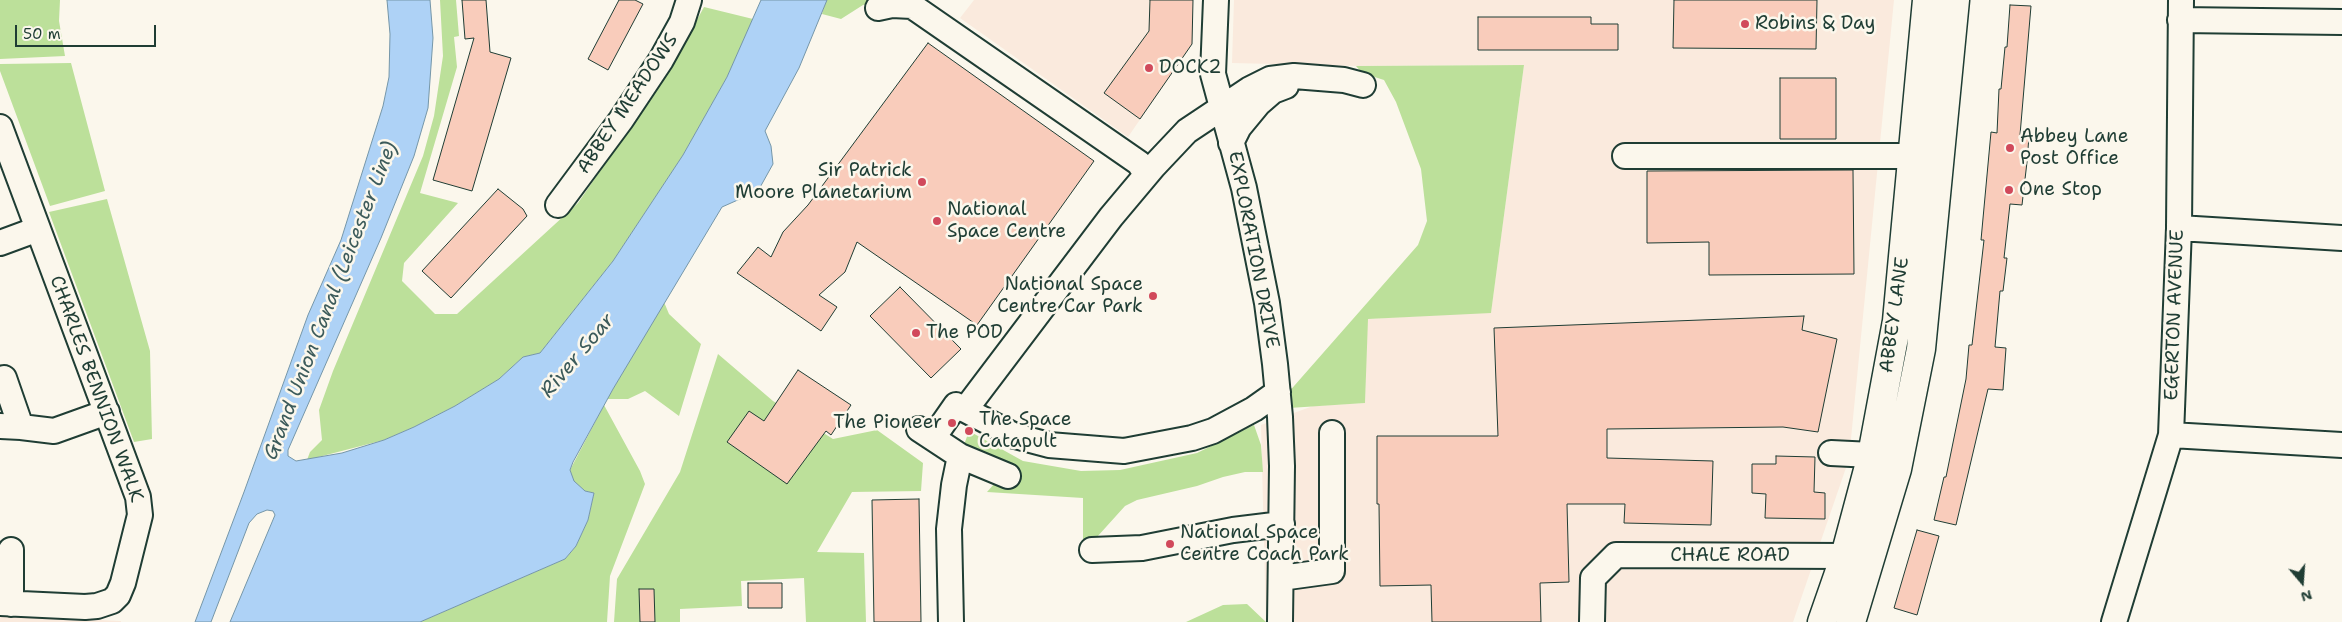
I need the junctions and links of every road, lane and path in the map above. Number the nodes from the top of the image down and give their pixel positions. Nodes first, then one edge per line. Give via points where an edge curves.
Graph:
1 (1216, 0) edge
2 (1927, 0) edge
3 (1955, 0) edge
4 (682, 2) edge
5 (878, 8) dead end
6 (2180, 10) edge
7 (2342, 22) edge
8 (1307, 78) junction
9 (1363, 86) dead end
10 (1222, 110) junction
11 (0, 127) edge
12 (1231, 142) junction
13 (1626, 156) dead end
14 (1912, 156) junction
15 (1146, 174) junction
16 (558, 205) dead end
17 (2178, 228) junction
18 (38, 229) junction
19 (2342, 238) edge
20 (0, 243) edge
21 (4, 378) dead end
22 (1278, 392) junction
23 (965, 410) junction
24 (107, 412) junction
25 (11, 427) edge
26 (1332, 433) dead end
27 (2171, 435) junction
28 (2342, 445) edge
29 (1832, 453) dead end
30 (1872, 455) junction
31 (960, 456) junction
32 (1008, 476) dead end
33 (1282, 524) junction
34 (10, 550) dead end
35 (1092, 550) dead end
36 (1845, 556) junction
37 (1281, 578) junction
38 (6, 603) edge
39 (951, 622) edge
40 (1280, 622) edge
41 (1592, 622) edge
42 (1822, 622) edge
43 (1851, 622) edge
44 (2114, 622) edge

1 - 10 street, EXPLORATION DRIVE via 1213,74
2 - 14 main road, ABBEY LANE
3 - 43 main road, ABBEY LANE via 1921,349 1897,469
4 - 16 street, ABBEY MEADOWS via 682,22 660,60 621,120
5 - 15 street via 912,6 1139,162
6 - 7 street
6 - 17 street, EGERTON AVENUE
8 - 9 street via 1344,80
8 - 10 street via 1284,76 1262,82
8 - 12 street via 1265,97
10 - 12 street, EXPLORATION DRIVE
10 - 15 street via 1188,132
11 - 18 street, CHARLES BENNION WALK
12 - 22 street, EXPLORATION DRIVE via 1268,303
13 - 14 street
14 - 30 main road, ABBEY LANE via 1897,321
15 - 23 street
17 - 19 street
17 - 27 street, EGERTON AVENUE
18 - 20 street
18 - 24 street, CHARLES BENNION WALK
21 - 25 street
22 - 23 street via 1213,431 1124,451 1049,445 1015,436
22 - 33 street, EXPLORATION DRIVE
23 - 31 street via 956,406 926,433
24 - 25 street via 54,432
24 - 38 street, CHARLES BENNION WALK via 140,506 140,524 118,595 112,601 97,606
26 - 37 street via 1332,571
27 - 28 street
27 - 44 street, EGERTON AVENUE
29 - 30 street
30 - 36 main road, ABBEY LANE
31 - 32 street
31 - 39 street via 949,529
33 - 35 street via 1142,548
33 - 37 street, EXPLORATION DRIVE
34 - 38 street
36 - 41 street, CHALE ROAD via 1616,556 1593,578
36 - 42 main road, ABBEY LANE
37 - 40 street, EXPLORATION DRIVE

